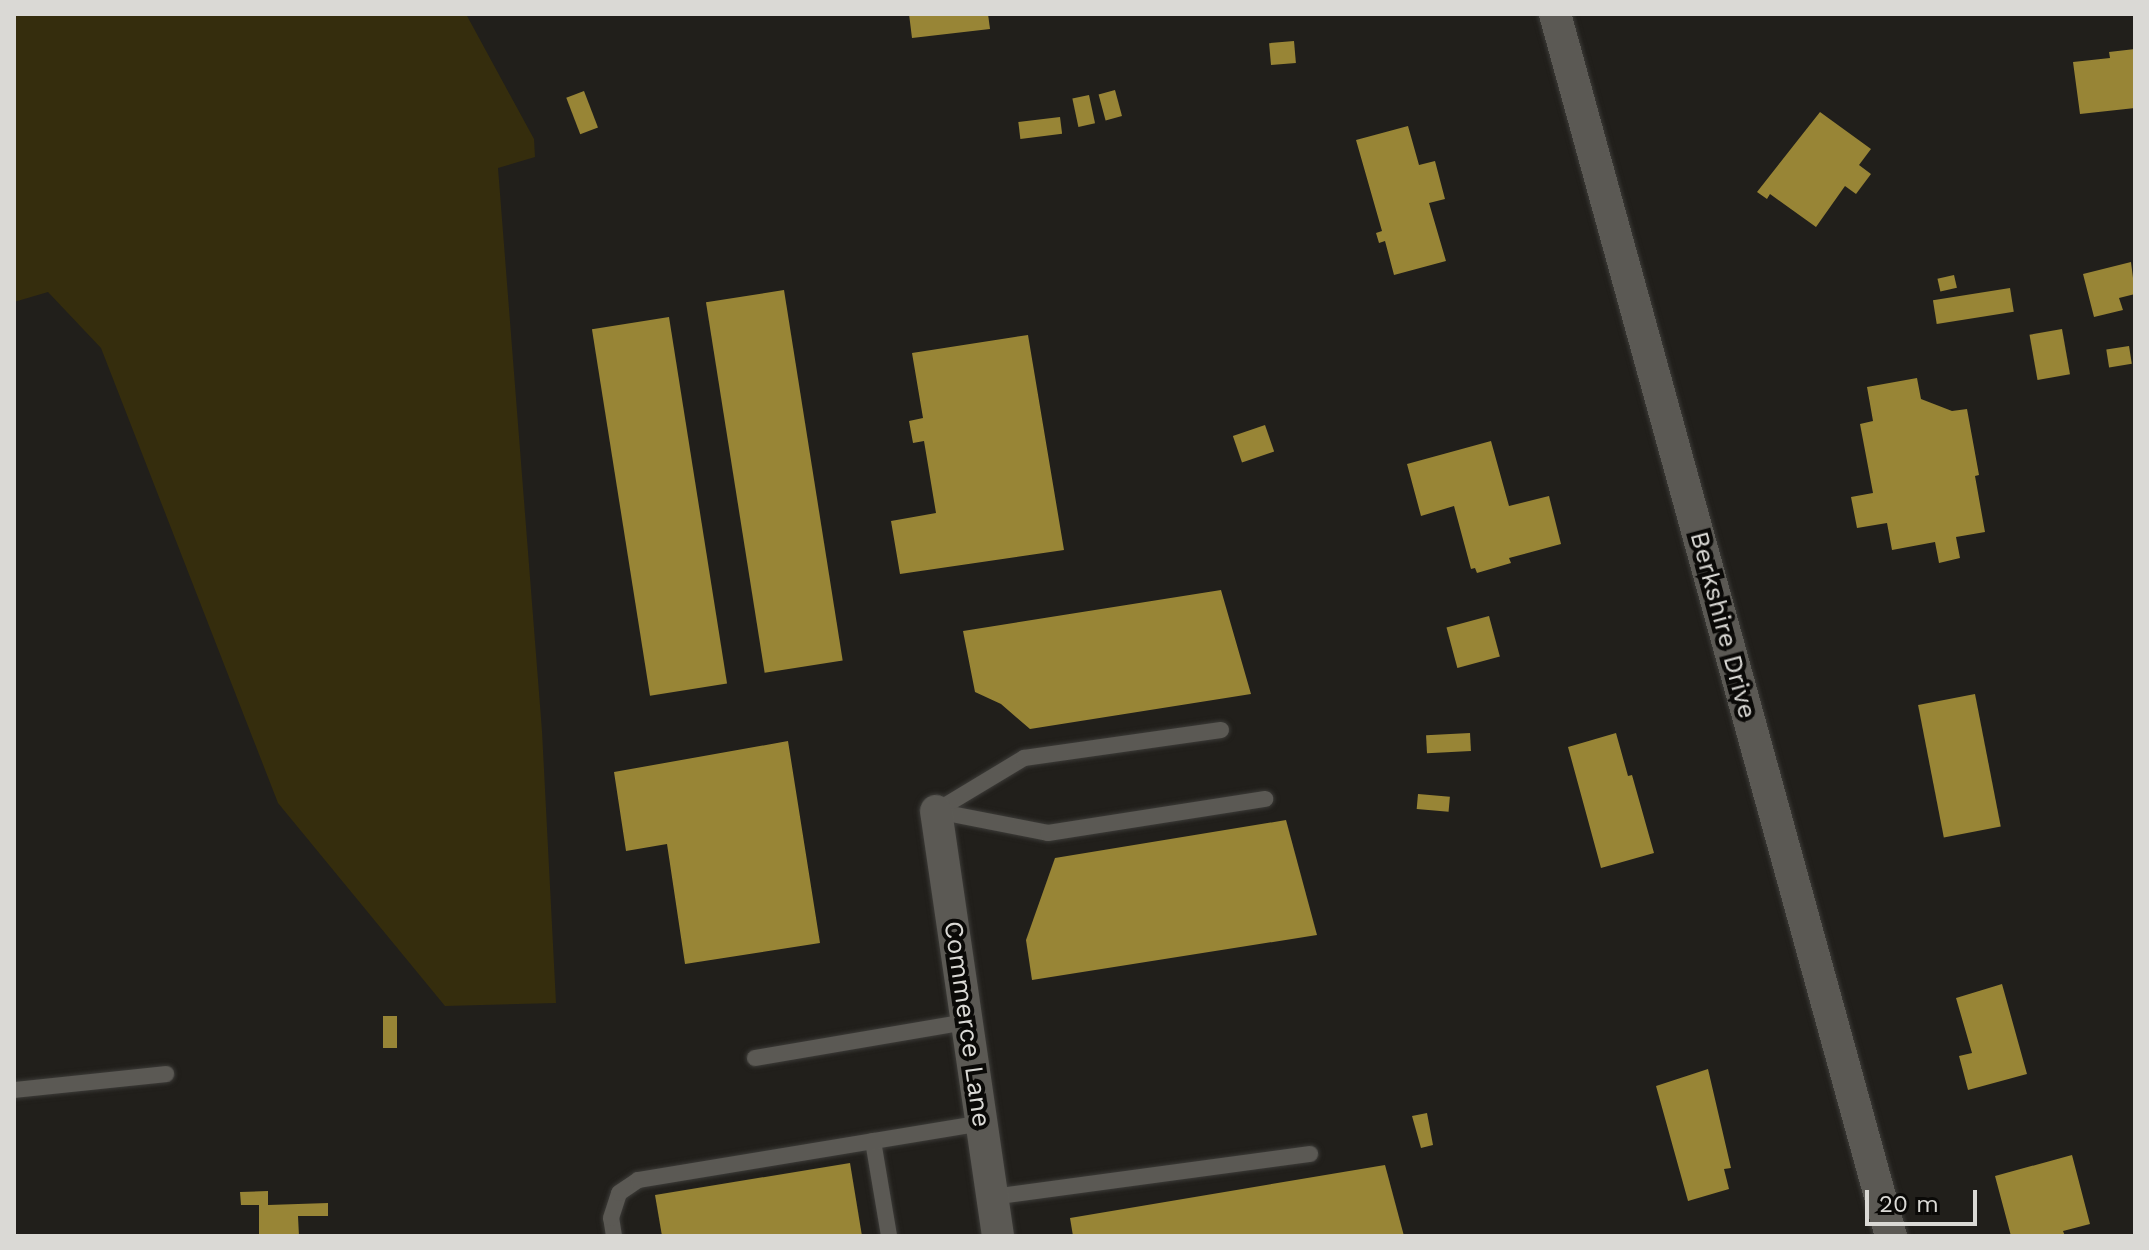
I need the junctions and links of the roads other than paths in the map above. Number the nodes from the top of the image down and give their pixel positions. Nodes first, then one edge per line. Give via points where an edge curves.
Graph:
1 (1555, 14) edge
2 (1221, 730) dead end
3 (1265, 799) dead end
4 (936, 811) junction
5 (966, 1022) junction
6 (755, 1058) dead end
7 (166, 1074) dead end
8 (14, 1090) edge
9 (981, 1123) junction
10 (873, 1141) junction
11 (1310, 1154) dead end
12 (992, 1197) junction
13 (614, 1236) edge
14 (889, 1236) edge
15 (998, 1236) edge
16 (1891, 1236) edge

1 - 16 street, Berkshire Drive
2 - 4 lane via 1024,758
3 - 4 lane via 1048,833
4 - 5 street, Commerce Lane
5 - 6 lane
5 - 9 street, Commerce Lane
7 - 8 lane
9 - 10 lane
9 - 12 street, Commerce Lane
10 - 13 lane via 638,1180 619,1193 611,1218
10 - 14 lane
11 - 12 lane
12 - 15 street, Commerce Lane

